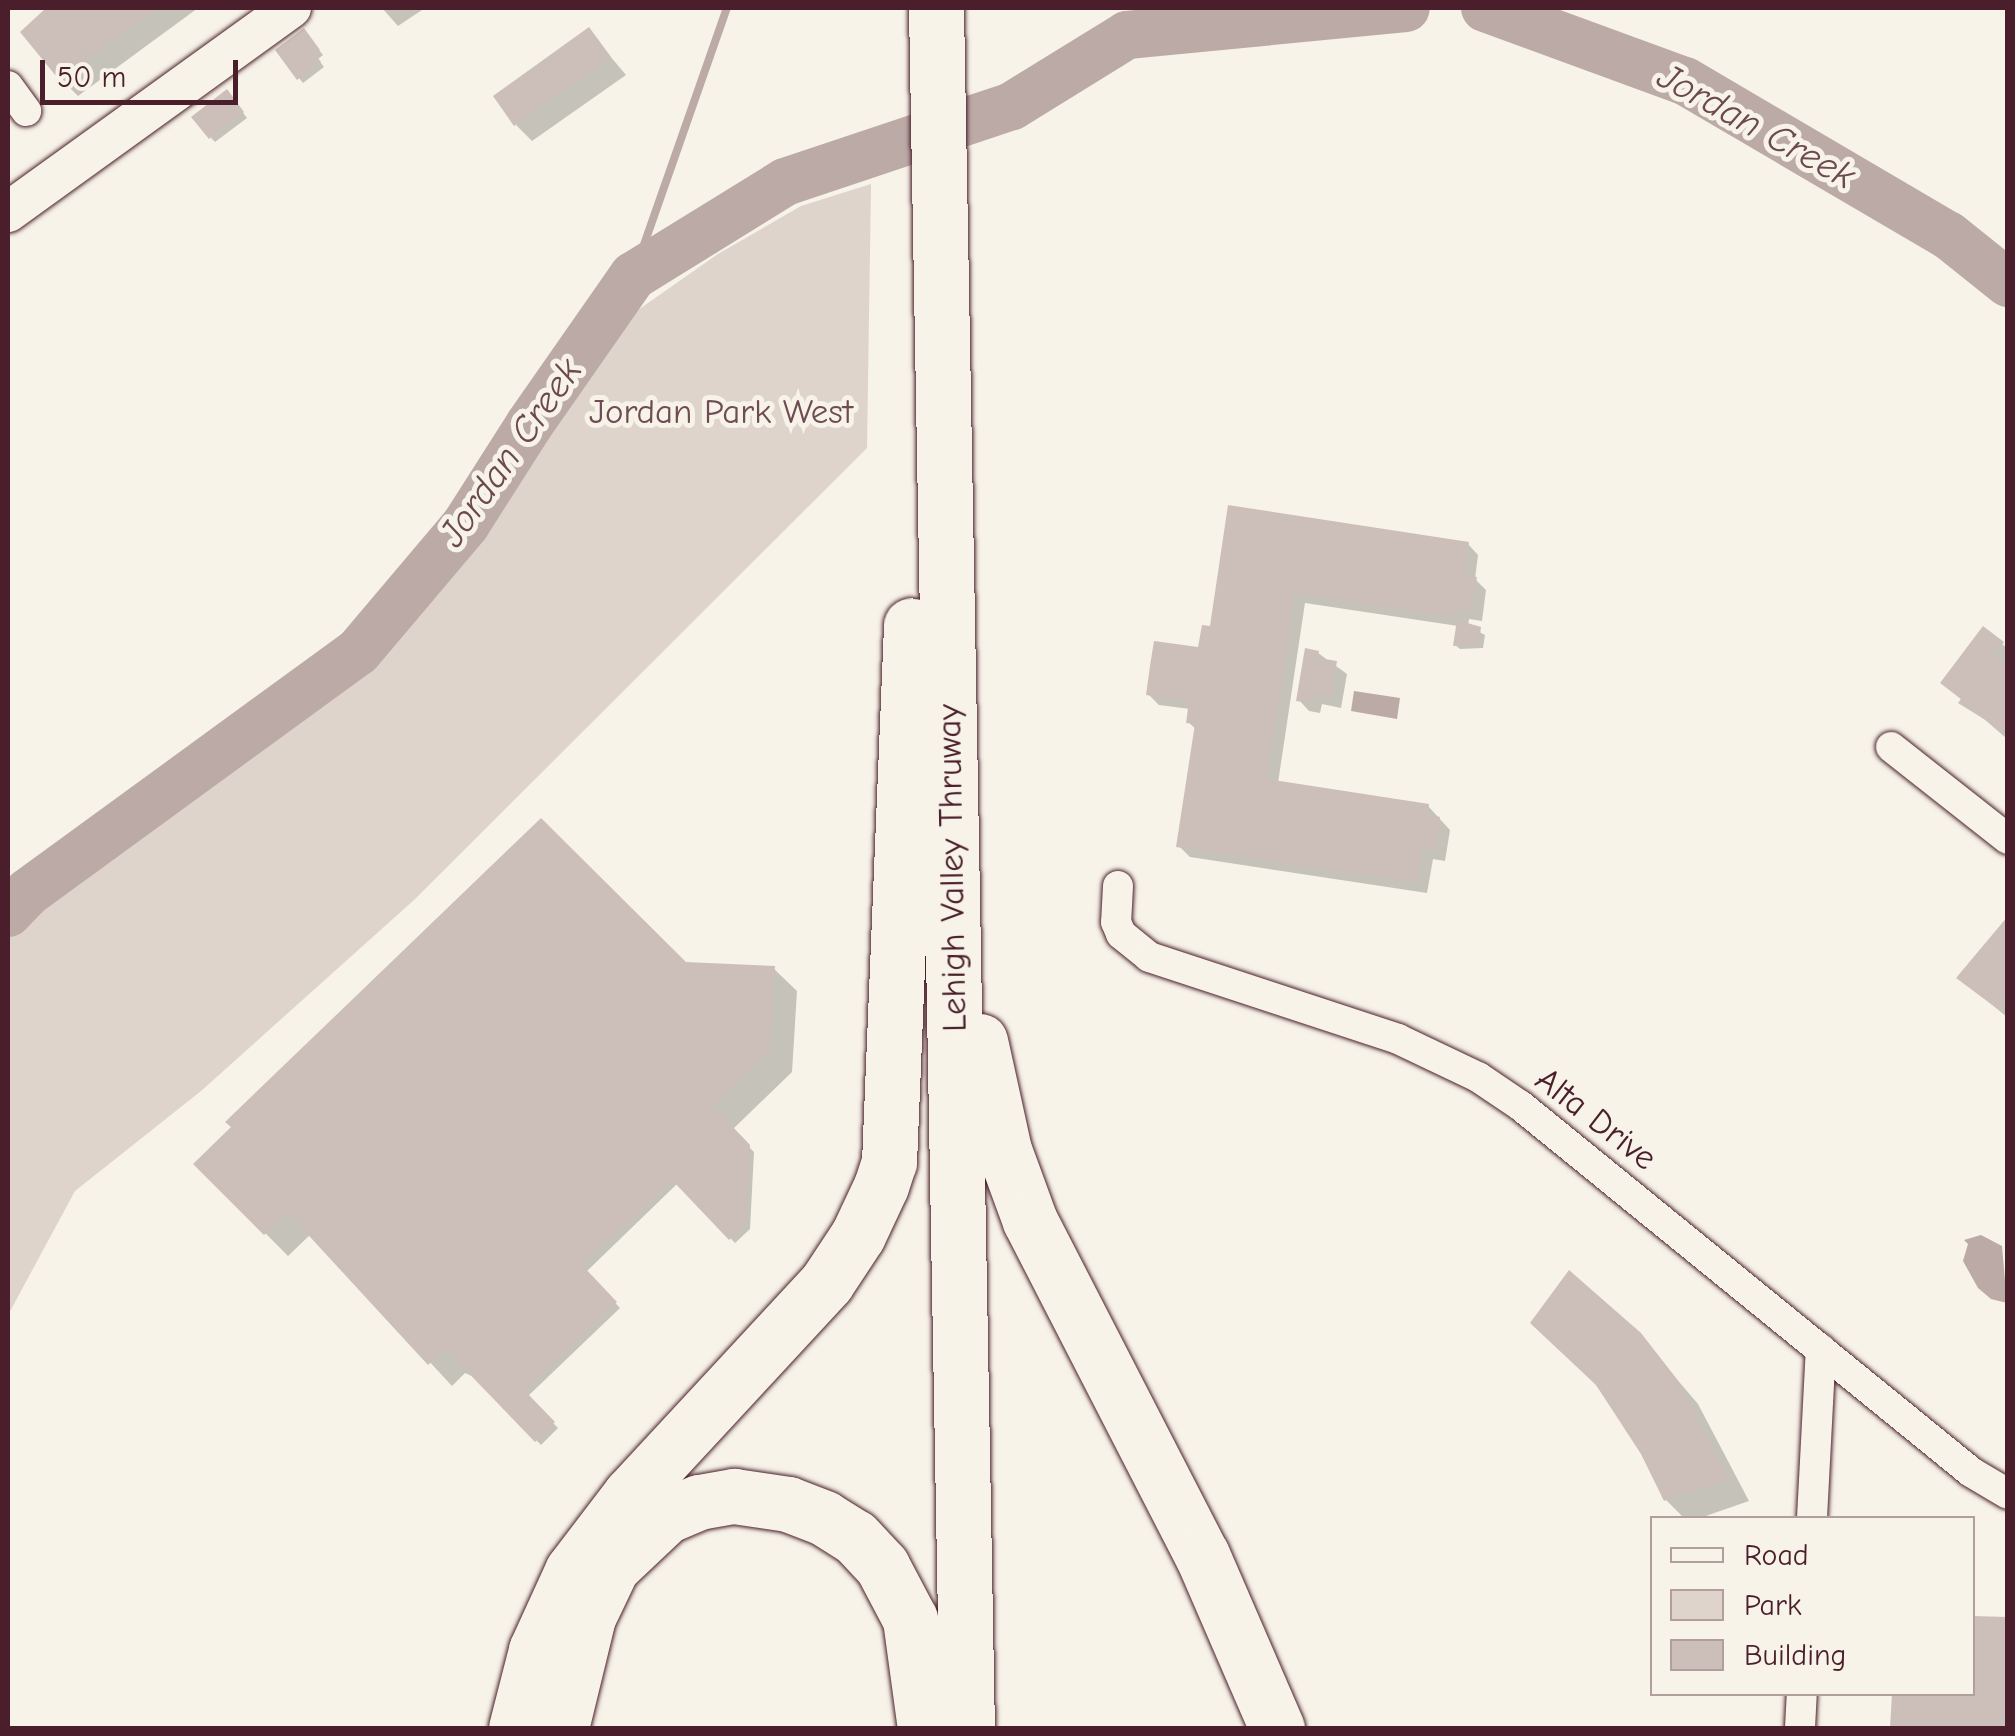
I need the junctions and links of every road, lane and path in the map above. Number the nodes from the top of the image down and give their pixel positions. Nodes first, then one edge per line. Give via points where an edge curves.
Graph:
1 (290, 8) edge
2 (919, 21) edge
3 (8, 86) edge
4 (26, 112) dead end
5 (8, 212) edge
6 (924, 340) junction
7 (911, 625) junction
8 (1891, 747) dead end
9 (2008, 839) edge
10 (1118, 886) dead end
11 (953, 890) junction
12 (1821, 1349) junction
13 (2008, 1494) edge
14 (1812, 1516) edge
15 (1802, 1696) edge
16 (516, 1728) edge
17 (560, 1728) edge
18 (927, 1728) edge
19 (967, 1728) edge
20 (1276, 1728) edge
21 (1800, 1728) edge

1 - 5 street
2 - 6 highway, Lehigh Valley Thruway
3 - 4 street
6 - 7 highway, Lehigh Valley Thruway
6 - 11 highway, Lehigh Valley Thruway
7 - 16 highway via 889,1162 881,1186 827,1282 630,1496 572,1571 536,1650
7 - 18 highway, Lehigh Valley Thruway
8 - 9 street
10 - 12 street, Alta Drive via 1116,922 1129,944 1174,968 1398,1039 1478,1077
11 - 19 highway, Lehigh Valley Thruway
11 - 20 highway via 993,1110 1016,1186 1210,1571
12 - 13 street, Alta Drive via 1971,1472
12 - 14 street
15 - 21 street
17 - 18 highway via 588,1617 612,1567 666,1516 734,1496 788,1504 824,1518 882,1566 910,1619

